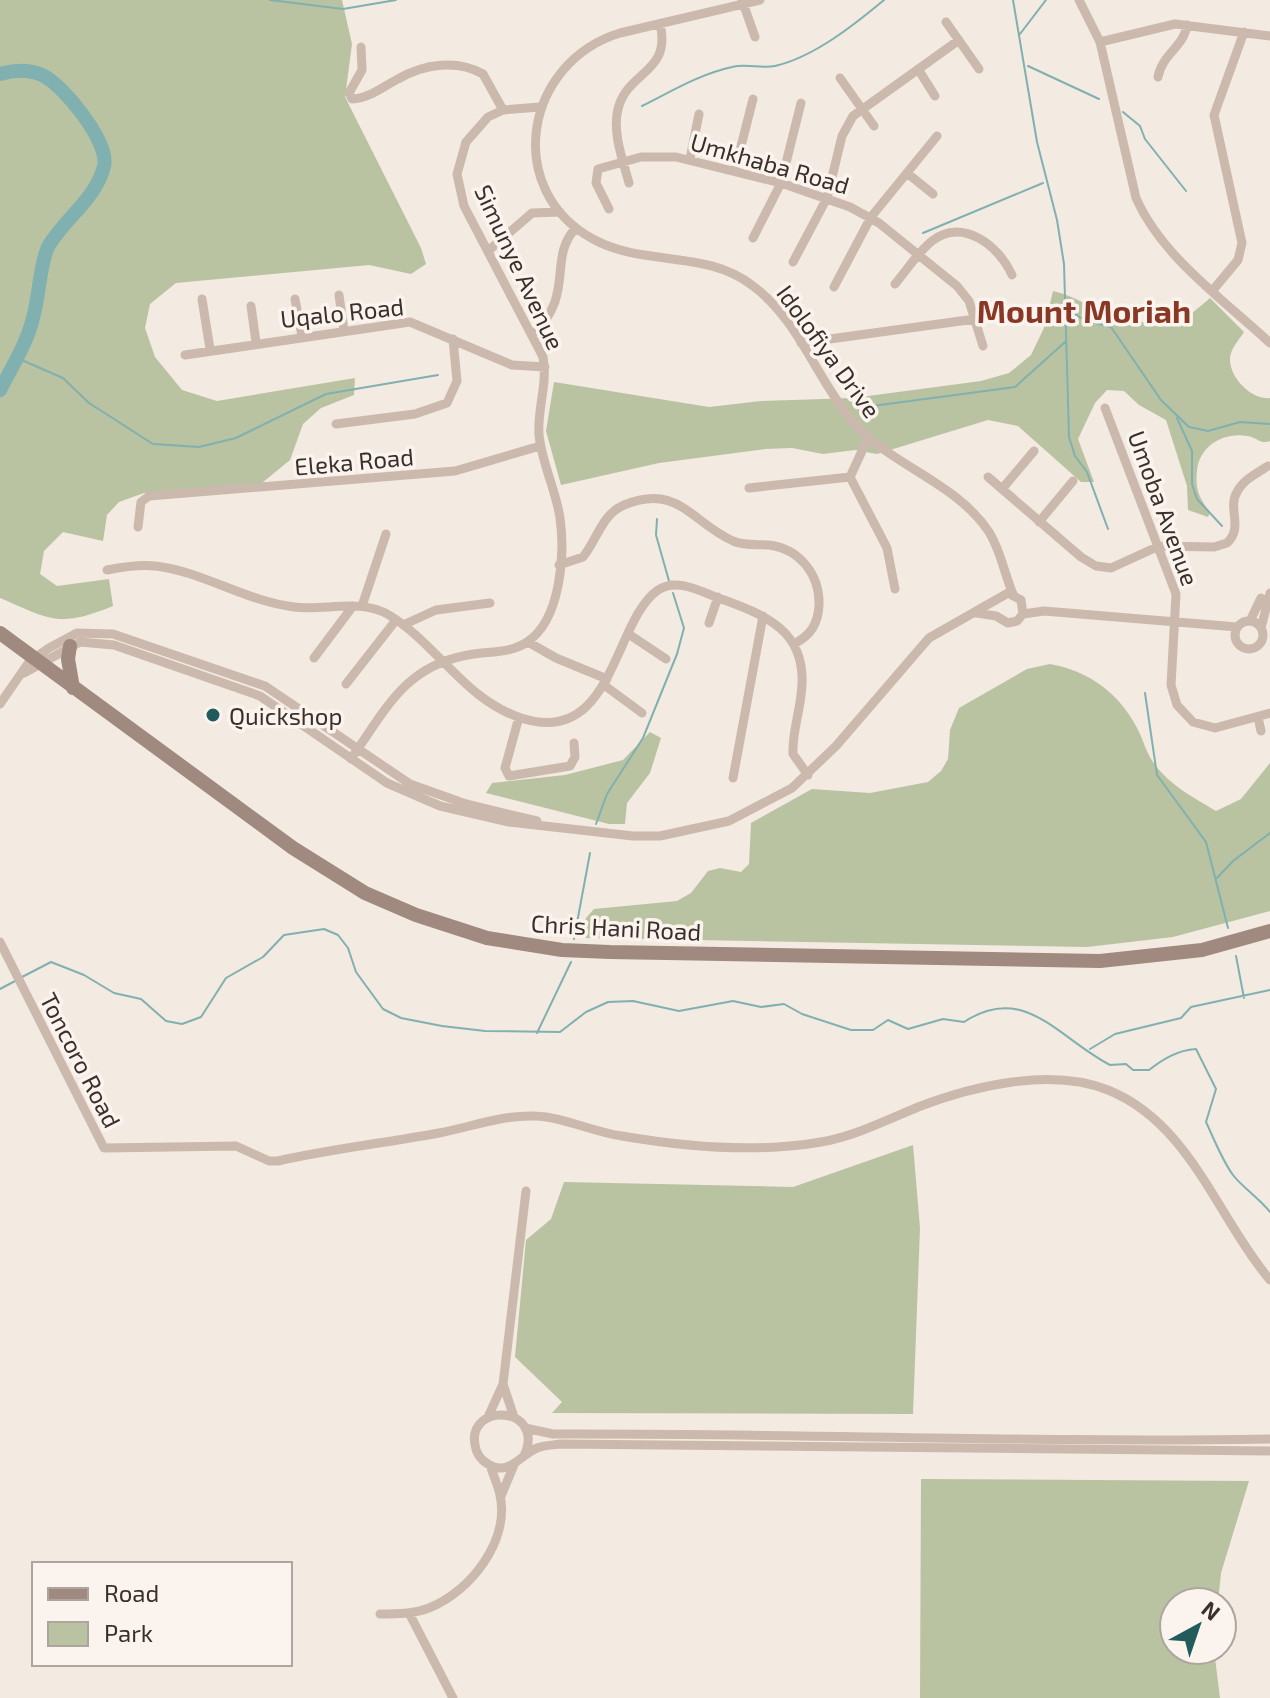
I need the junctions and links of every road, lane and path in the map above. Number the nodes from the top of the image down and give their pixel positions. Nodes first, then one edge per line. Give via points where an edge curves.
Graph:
1 (760, 0) edge
2 (1079, 0) edge
3 (743, 2) edge
4 (946, 22) dead end
5 (660, 24) junction
6 (1187, 25) junction
7 (1244, 32) junction
8 (1270, 36) edge
9 (755, 37) dead end
10 (959, 40) junction
11 (1100, 42) junction
12 (361, 47) dead end
13 (918, 69) junction
14 (979, 69) dead end
15 (1158, 77) dead end
16 (840, 78) dead end
17 (935, 96) dead end
18 (753, 99) dead end
19 (801, 103) dead end
20 (540, 107) junction
21 (862, 108) junction
22 (503, 110) junction
23 (699, 114) dead end
24 (874, 126) dead end
25 (937, 136) dead end
26 (690, 159) junction
27 (623, 160) junction
28 (735, 170) junction
29 (907, 173) junction
30 (629, 183) dead end
31 (781, 183) junction
32 (933, 194) dead end
33 (827, 198) junction
34 (609, 209) dead end
35 (560, 212) junction
36 (871, 217) junction
37 (576, 228) junction
38 (753, 238) dead end
39 (488, 251) junction
40 (920, 254) junction
41 (793, 262) dead end
42 (1012, 275) dead end
43 (895, 284) dead end
44 (834, 287) dead end
45 (1213, 290) junction
46 (339, 295) dead end
47 (202, 299) dead end
48 (295, 299) dead end
49 (251, 306) dead end
50 (975, 319) junction
51 (344, 331) junction
52 (533, 334) junction
53 (302, 336) junction
54 (453, 339) junction
55 (256, 342) junction
56 (801, 343) junction
57 (1270, 343) edge
58 (983, 346) dead end
59 (210, 349) junction
60 (185, 355) dead end
61 (545, 367) junction
62 (1105, 408) dead end
63 (336, 424) dead end
64 (868, 438) junction
65 (540, 446) junction
66 (1034, 451) dead end
67 (1268, 466) edge
68 (850, 477) junction
69 (988, 477) dead end
70 (1073, 481) dead end
71 (749, 488) dead end
72 (1002, 489) junction
73 (1039, 522) junction
74 (138, 527) dead end
75 (386, 534) dead end
76 (1159, 546) junction
77 (559, 565) junction
78 (107, 570) dead end
79 (1006, 576) junction
80 (895, 589) dead end
81 (1270, 593) edge
82 (1013, 594) junction
83 (718, 597) junction
84 (997, 600) junction
85 (490, 603) dead end
86 (358, 606) junction
87 (1264, 607) junction
88 (1023, 609) junction
89 (977, 613) junction
90 (763, 616) junction
91 (996, 616) junction
92 (1250, 621) junction
93 (400, 622) junction
94 (709, 623) dead end
95 (1177, 624) junction
96 (1236, 631) junction
97 (0, 633) edge
98 (1265, 633) edge
99 (630, 635) junction
100 (528, 642) junction
101 (794, 644) junction
102 (70, 646) junction
103 (1256, 648) junction
104 (1270, 649) edge
105 (314, 658) dead end
106 (666, 659) dead end
107 (439, 660) junction
108 (37, 661) junction
109 (605, 682) junction
110 (346, 684) dead end
111 (73, 688) junction
112 (0, 704) edge
113 (642, 713) dead end
114 (1270, 713) edge
115 (519, 717) junction
116 (1258, 717) junction
117 (1261, 731) dead end
118 (574, 743) dead end
119 (354, 754) junction
120 (808, 775) junction
121 (733, 778) dead end
122 (1270, 931) edge
123 (0, 942) edge
124 (526, 1191) dead end
125 (1270, 1280) edge
126 (503, 1384) junction
127 (488, 1417) junction
128 (514, 1417) junction
129 (525, 1428) junction
130 (1270, 1439) edge
131 (1270, 1451) edge
132 (524, 1456) junction
133 (490, 1465) junction
134 (514, 1465) junction
135 (501, 1496) junction
136 (409, 1613) junction
137 (380, 1614) dead end
138 (453, 1698) edge

1 - 3 street, Idolofiya Drive
2 - 11 street
3 - 5 street, Idolofiya Drive
3 - 9 street
4 - 10 street
5 - 20 street, Idolofiya Drive via 587,47 557,74
5 - 27 street via 659,57 626,92 618,110
6 - 7 street
6 - 11 street
6 - 15 street
7 - 8 street
7 - 45 street via 1214,115 1242,243 1238,260
10 - 13 street
10 - 14 street
11 - 45 street via 1136,198 1167,245
12 - 22 street via 362,70 349,93 352,99 407,74 453,63 483,74
13 - 17 street
13 - 21 street
16 - 21 street
18 - 28 street
19 - 31 street
20 - 22 street
20 - 35 street, Idolofiya Drive via 538,162
21 - 24 street
21 - 33 street via 845,129
22 - 39 street, Simunye Avenue via 488,117 466,142 457,174 464,206
23 - 26 street
25 - 29 street
26 - 27 street, Umkhaba Road via 658,155
26 - 28 street, Umkhaba Road
27 - 30 street
27 - 34 street via 596,172
28 - 31 street, Umkhaba Road
29 - 32 street
29 - 36 street
31 - 33 street, Umkhaba Road
31 - 38 street
33 - 36 street, Umkhaba Road
33 - 41 street
35 - 37 street, Idolofiya Drive
35 - 39 street via 532,213
36 - 40 street, Umkhaba Road
36 - 44 street
37 - 52 street via 563,244 555,308
37 - 56 street, Idolofiya Drive via 623,252 691,260 731,272 771,301
39 - 52 street, Simunye Avenue
40 - 42 street via 938,237 969,234 1000,254
40 - 43 street
40 - 50 street, Umkhaba Road via 964,293
45 - 57 street
46 - 51 street
47 - 59 street
48 - 53 street
49 - 55 street
50 - 56 street
50 - 58 street, Umkhaba Road
51 - 53 street, Uqalo Road
51 - 54 street, Uqalo Road via 410,322
52 - 61 street, Simunye Avenue
53 - 55 street, Uqalo Road
54 - 61 street, Uqalo Road via 512,365
54 - 63 street via 457,381 447,403 415,414
55 - 59 street, Uqalo Road
56 - 64 street, Idolofiya Drive via 842,409
59 - 60 street, Uqalo Road
61 - 65 street, Simunye Avenue
62 - 76 street, Umoba Avenue
64 - 68 street
64 - 79 street, Idolofiya Drive via 980,520 997,547
65 - 74 street, Eleka Road via 455,471 143,499
65 - 77 street, Simunye Avenue via 560,519
66 - 72 street
67 - 76 street via 1235,495 1236,528 1227,543
68 - 71 street
68 - 80 street via 887,548
69 - 72 street
70 - 73 street
72 - 73 street
73 - 76 street via 1096,566 1119,566
75 - 86 street
76 - 95 street, Umoba Avenue via 1176,594
77 - 100 street, Simunye Avenue via 551,612
77 - 101 street via 583,557 621,506 675,501 725,537 779,547 807,566 817,588 817,618 809,635
78 - 86 street via 156,566 269,603 319,609
79 - 82 street, Idolofiya Drive
79 - 84 street
81 - 87 street
82 - 84 street
82 - 88 street
83 - 90 street
83 - 94 street
83 - 99 street via 687,587 664,587 647,602
84 - 89 street
84 - 91 street
85 - 93 street via 436,610
86 - 93 street
86 - 105 street
87 - 92 street via 1261,598
87 - 98 street
88 - 91 street via 1017,621 1008,623
88 - 95 street
89 - 91 street
89 - 120 street via 929,638
90 - 101 street
90 - 121 street
92 - 96 street
92 - 98 street
93 - 107 street
93 - 110 street
95 - 96 street
95 - 116 street, Umoba Avenue via 1171,685 1184,715 1215,728
96 - 103 street via 1241,647
97 - 108 main road, Chris Hani Road
98 - 103 street
99 - 106 street
99 - 109 street
100 - 107 street
100 - 109 street
101 - 120 street via 803,683 793,754
102 - 108 street
102 - 111 main road
102 - 119 street via 91,641 114,645 240,687
103 - 104 street
107 - 115 street via 462,683
107 - 119 street via 408,682
108 - 111 main road, Chris Hani Road
108 - 112 street
108 - 119 street via 77,633 113,634 265,686
109 - 113 street
109 - 115 street via 587,705 568,716 549,721
111 - 122 main road, Chris Hani Road via 332,875 416,915 487,938 610,952 1100,961 1202,950
114 - 116 street, Umoba Avenue
115 - 118 street via 505,768 509,776 570,766
116 - 117 street
119 - 120 street via 403,791 440,806 509,822 633,836 693,831 749,812
123 - 125 street, Toncoro Road via 104,1148 236,1146 278,1161 516,1116 650,1140 795,1146 852,1134 981,1089 1056,1080 1084,1083 1129,1101 1174,1139
124 - 126 street
126 - 127 street
126 - 128 street
127 - 128 street
127 - 133 street via 474,1439 479,1456
128 - 129 street
129 - 130 street via 553,1434
129 - 132 street
131 - 132 street via 561,1444
132 - 134 street
133 - 134 street
133 - 135 street
134 - 135 street
135 - 136 street via 495,1541 477,1572 449,1598
136 - 137 street
136 - 138 street

